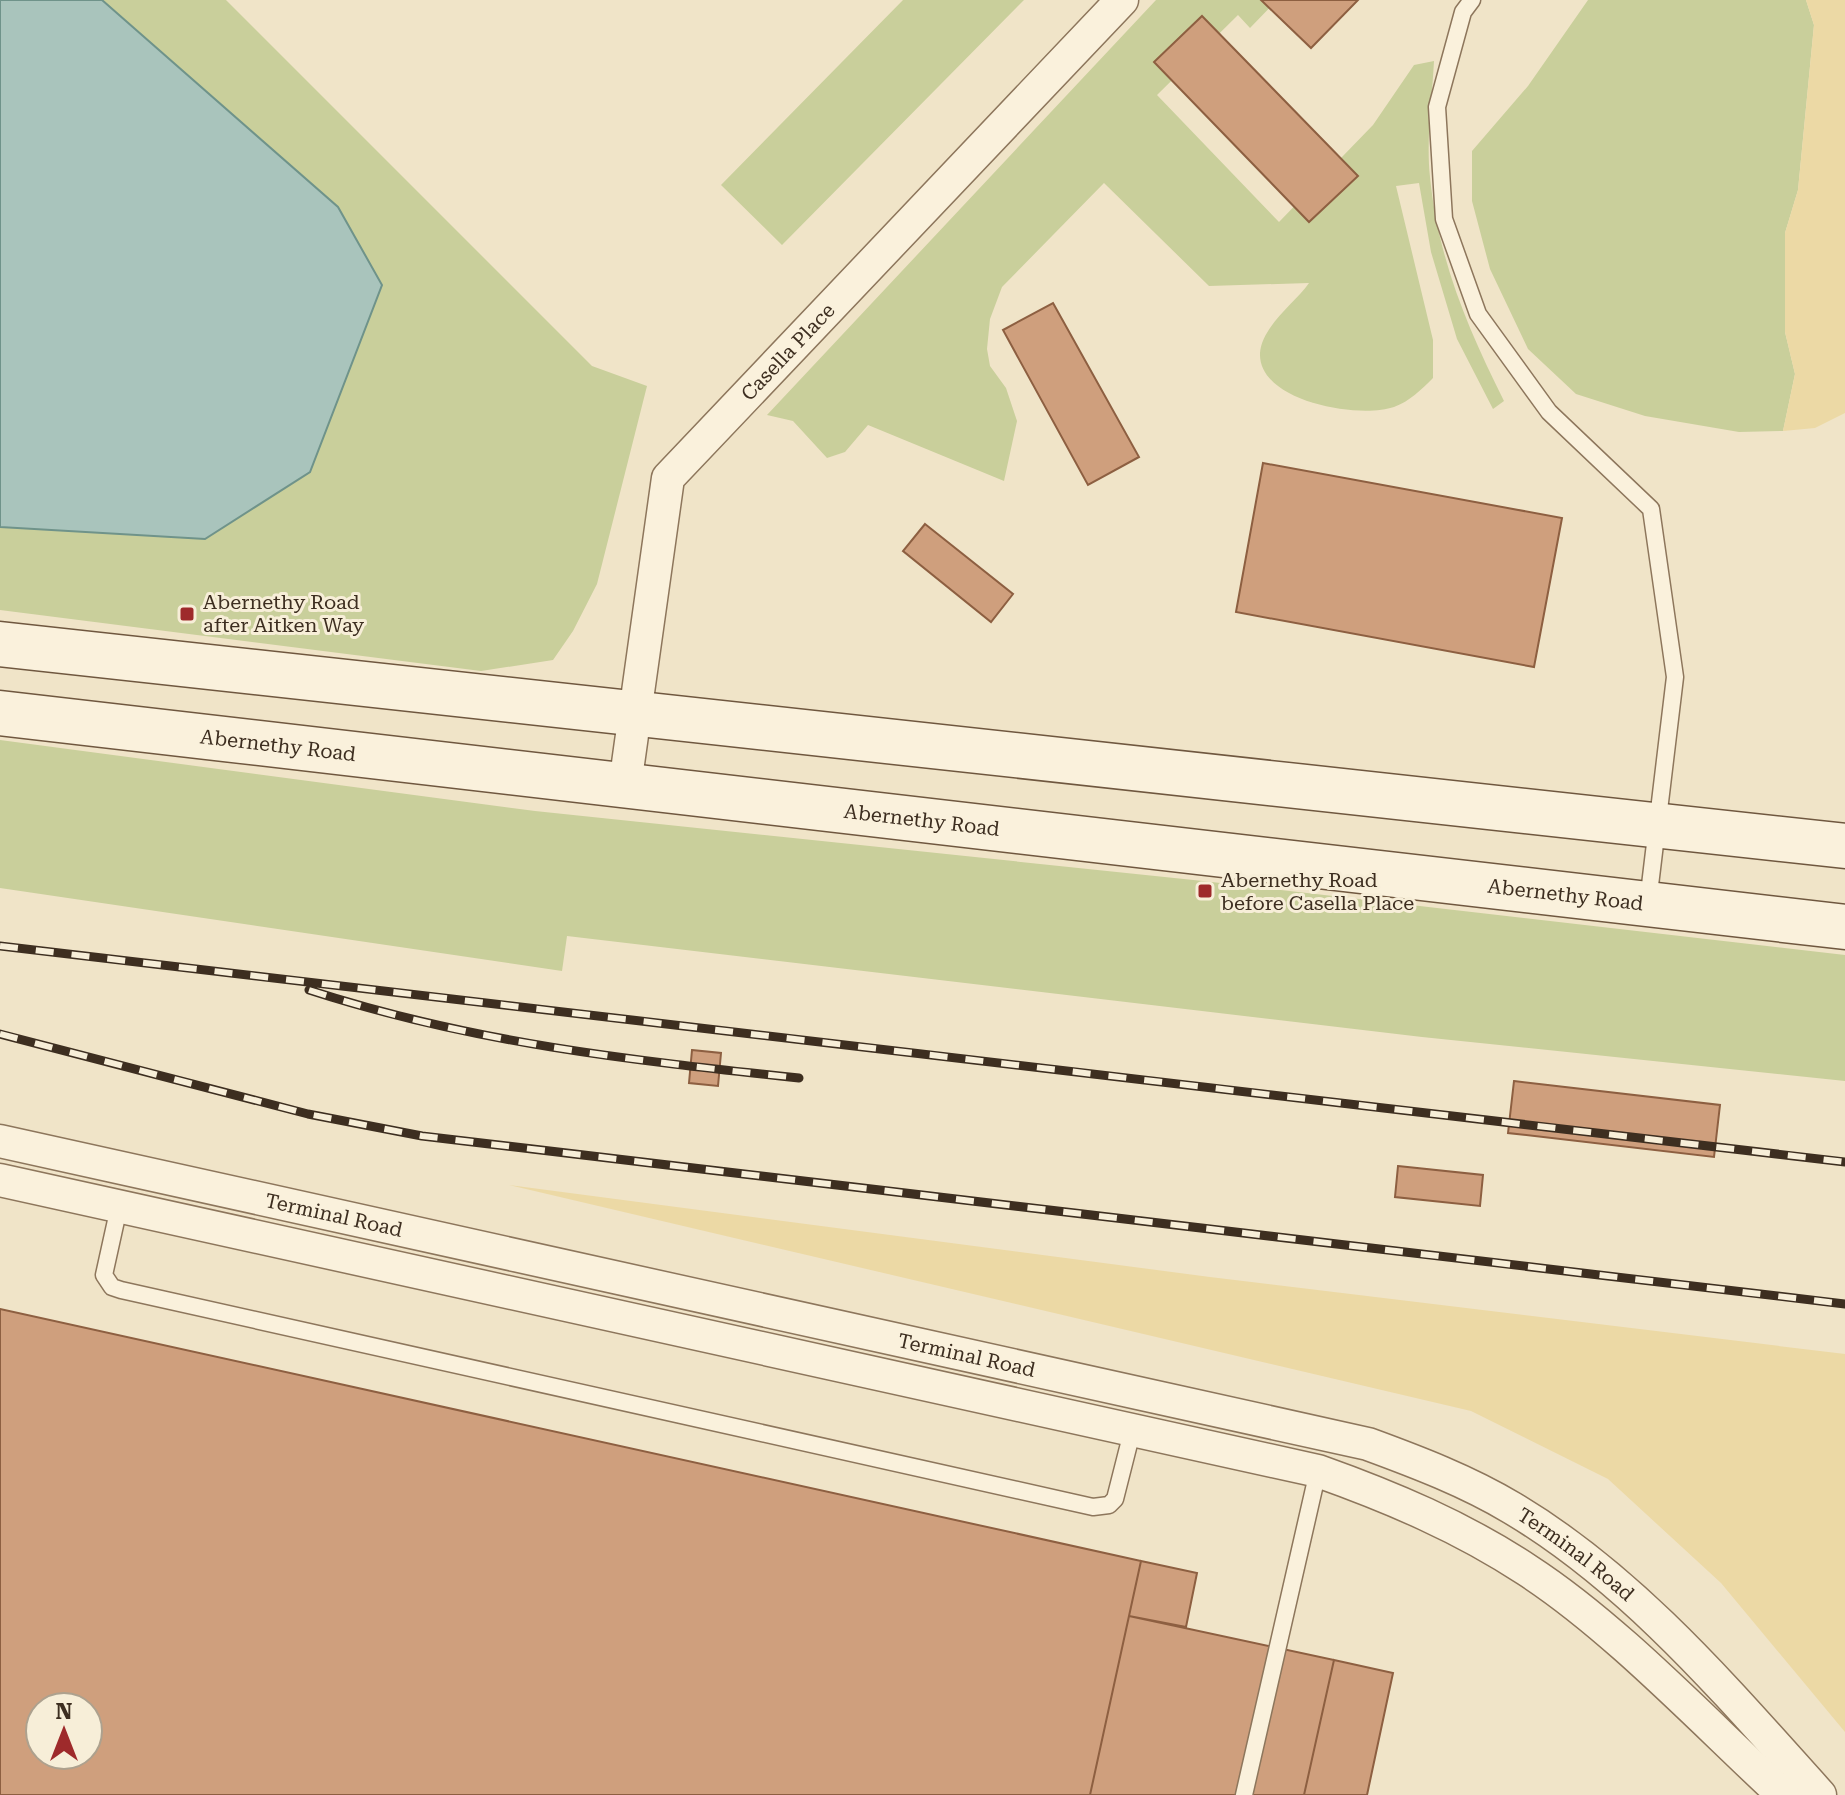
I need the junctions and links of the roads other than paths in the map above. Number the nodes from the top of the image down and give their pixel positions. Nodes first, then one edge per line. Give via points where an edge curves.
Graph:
1 (1122, 0) edge
2 (1472, 0) edge
3 (0, 644) edge
4 (0, 713) edge
5 (632, 716) junction
6 (625, 785) junction
7 (1658, 825) junction
8 (1845, 846) edge
9 (1648, 904) junction
10 (1845, 927) edge
11 (0, 1141) edge
12 (0, 1180) edge
13 (119, 1207) junction
14 (1133, 1428) junction
15 (1318, 1471) junction
16 (1244, 1795) edge
17 (1783, 1795) edge
18 (1820, 1795) edge

1 - 5 street, Casella Place via 668,478
2 - 7 lane via 1463,12 1437,107 1444,219 1478,314 1549,412 1651,509 1675,677
3 - 5 main road
4 - 6 main road, Abernethy Road
5 - 6 street, Casella Place
5 - 7 main road
6 - 9 main road, Abernethy Road
7 - 8 main road
7 - 9 lane
9 - 10 main road, Abernethy Road
11 - 18 street, Terminal Road via 1368,1444 1512,1508 1615,1582
12 - 13 street
13 - 14 street
13 - 14 lane via 104,1275 121,1290 1093,1507 1115,1499
14 - 15 street
15 - 16 lane
15 - 17 street via 1431,1516 1529,1571 1622,1647

